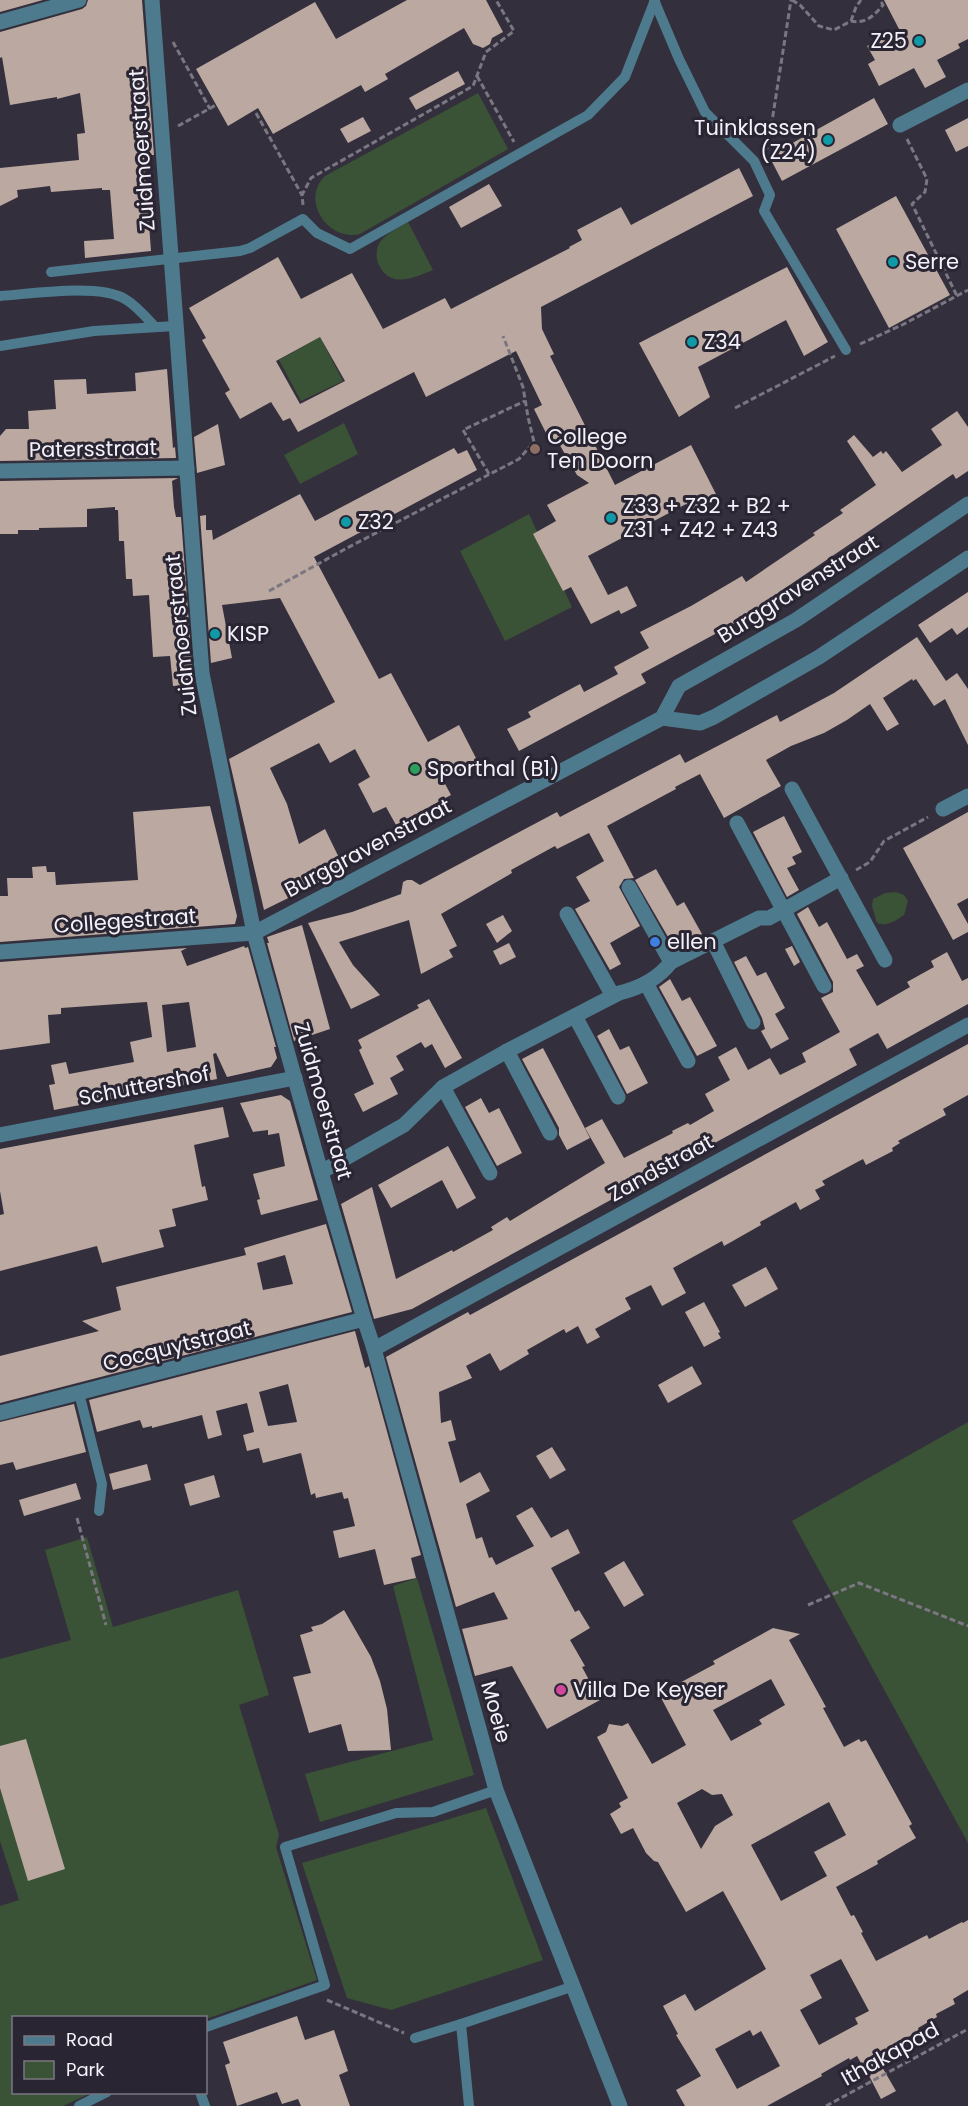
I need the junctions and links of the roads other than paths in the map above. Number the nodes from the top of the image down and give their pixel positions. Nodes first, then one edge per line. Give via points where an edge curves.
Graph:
1 (79, 0) edge
2 (152, 0) edge
3 (655, 0) edge
4 (0, 22) edge
5 (968, 90) edge
6 (900, 125) road end
7 (170, 259) junction
8 (51, 272) dead end
9 (0, 296) edge
10 (175, 326) junction
11 (155, 327) junction
12 (0, 346) edge
13 (846, 350) road end
14 (187, 468) junction
15 (0, 471) edge
16 (968, 504) edge
17 (968, 558) edge
18 (662, 718) junction
19 (792, 789) dead end
20 (968, 796) edge
21 (943, 809) road end
22 (737, 823) dead end
23 (841, 878) junction
24 (629, 887) dead end
25 (783, 910) junction
26 (567, 914) dead end
27 (254, 933) junction
28 (712, 941) junction
29 (0, 952) edge
30 (885, 960) dead end
31 (671, 962) junction
32 (646, 983) junction
33 (824, 986) dead end
34 (613, 996) junction
35 (575, 1016) junction
36 (753, 1022) dead end
37 (968, 1025) edge
38 (507, 1051) junction
39 (688, 1061) dead end
40 (295, 1078) junction
41 (443, 1087) junction
42 (618, 1097) dead end
43 (550, 1133) dead end
44 (0, 1135) edge
45 (321, 1172) junction
46 (490, 1173) dead end
47 (364, 1320) junction
48 (374, 1349) junction
49 (79, 1393) junction
50 (0, 1413) edge
51 (99, 1511) dead end
52 (496, 1790) junction
53 (574, 1986) junction
54 (461, 2024) junction
55 (207, 2027) edge
56 (415, 2038) road end
57 (103, 2094) edge
58 (79, 2106) edge
59 (470, 2106) edge
60 (620, 2106) edge

1 - 4 street
2 - 7 street, Zuidmoerstraat
3 - 7 lane via 626,77 588,115 350,249 317,233 303,219 250,248
3 - 13 lane via 705,112 754,161 770,195 764,212
5 - 6 street
7 - 8 lane
7 - 10 street, Zuidmoerstraat
9 - 11 lane via 106,292 123,298
10 - 11 lane
10 - 14 street, Zuidmoerstraat
11 - 12 lane via 94,331
14 - 15 street, Patersstraat
14 - 27 street, Zuidmoerstraat via 202,673
16 - 18 street, Burggravenstraat via 796,620 679,686
17 - 18 street via 819,657 714,717 700,723
18 - 27 street, Burggravenstraat
19 - 23 street
20 - 21 street
22 - 25 street
23 - 25 street
23 - 30 street
24 - 31 street
25 - 28 street
25 - 33 street
26 - 34 street
27 - 29 street, Collegestraat
27 - 40 street, Zuidmoerstraat
28 - 31 street
28 - 36 street
31 - 32 street via 662,974
32 - 34 street
32 - 39 street
34 - 35 street
35 - 38 street
35 - 42 street
37 - 48 street, Zandstraat
38 - 41 street
38 - 43 street
40 - 44 street, Schuttershof
40 - 45 street, Zuidmoerstraat
41 - 45 street via 404,1125
41 - 46 street
45 - 47 street, Zuidmoerstraat
47 - 48 street, Moeie
47 - 49 street, Cocquytstraat
48 - 52 street, Moeie
49 - 50 street, Cocquytstraat
49 - 51 lane via 102,1484
52 - 53 street, Moeie
52 - 55 lane via 433,1812 396,1812 285,1846 325,1984
53 - 54 lane
53 - 60 street, Moeie
54 - 56 lane
54 - 59 lane
57 - 58 lane

